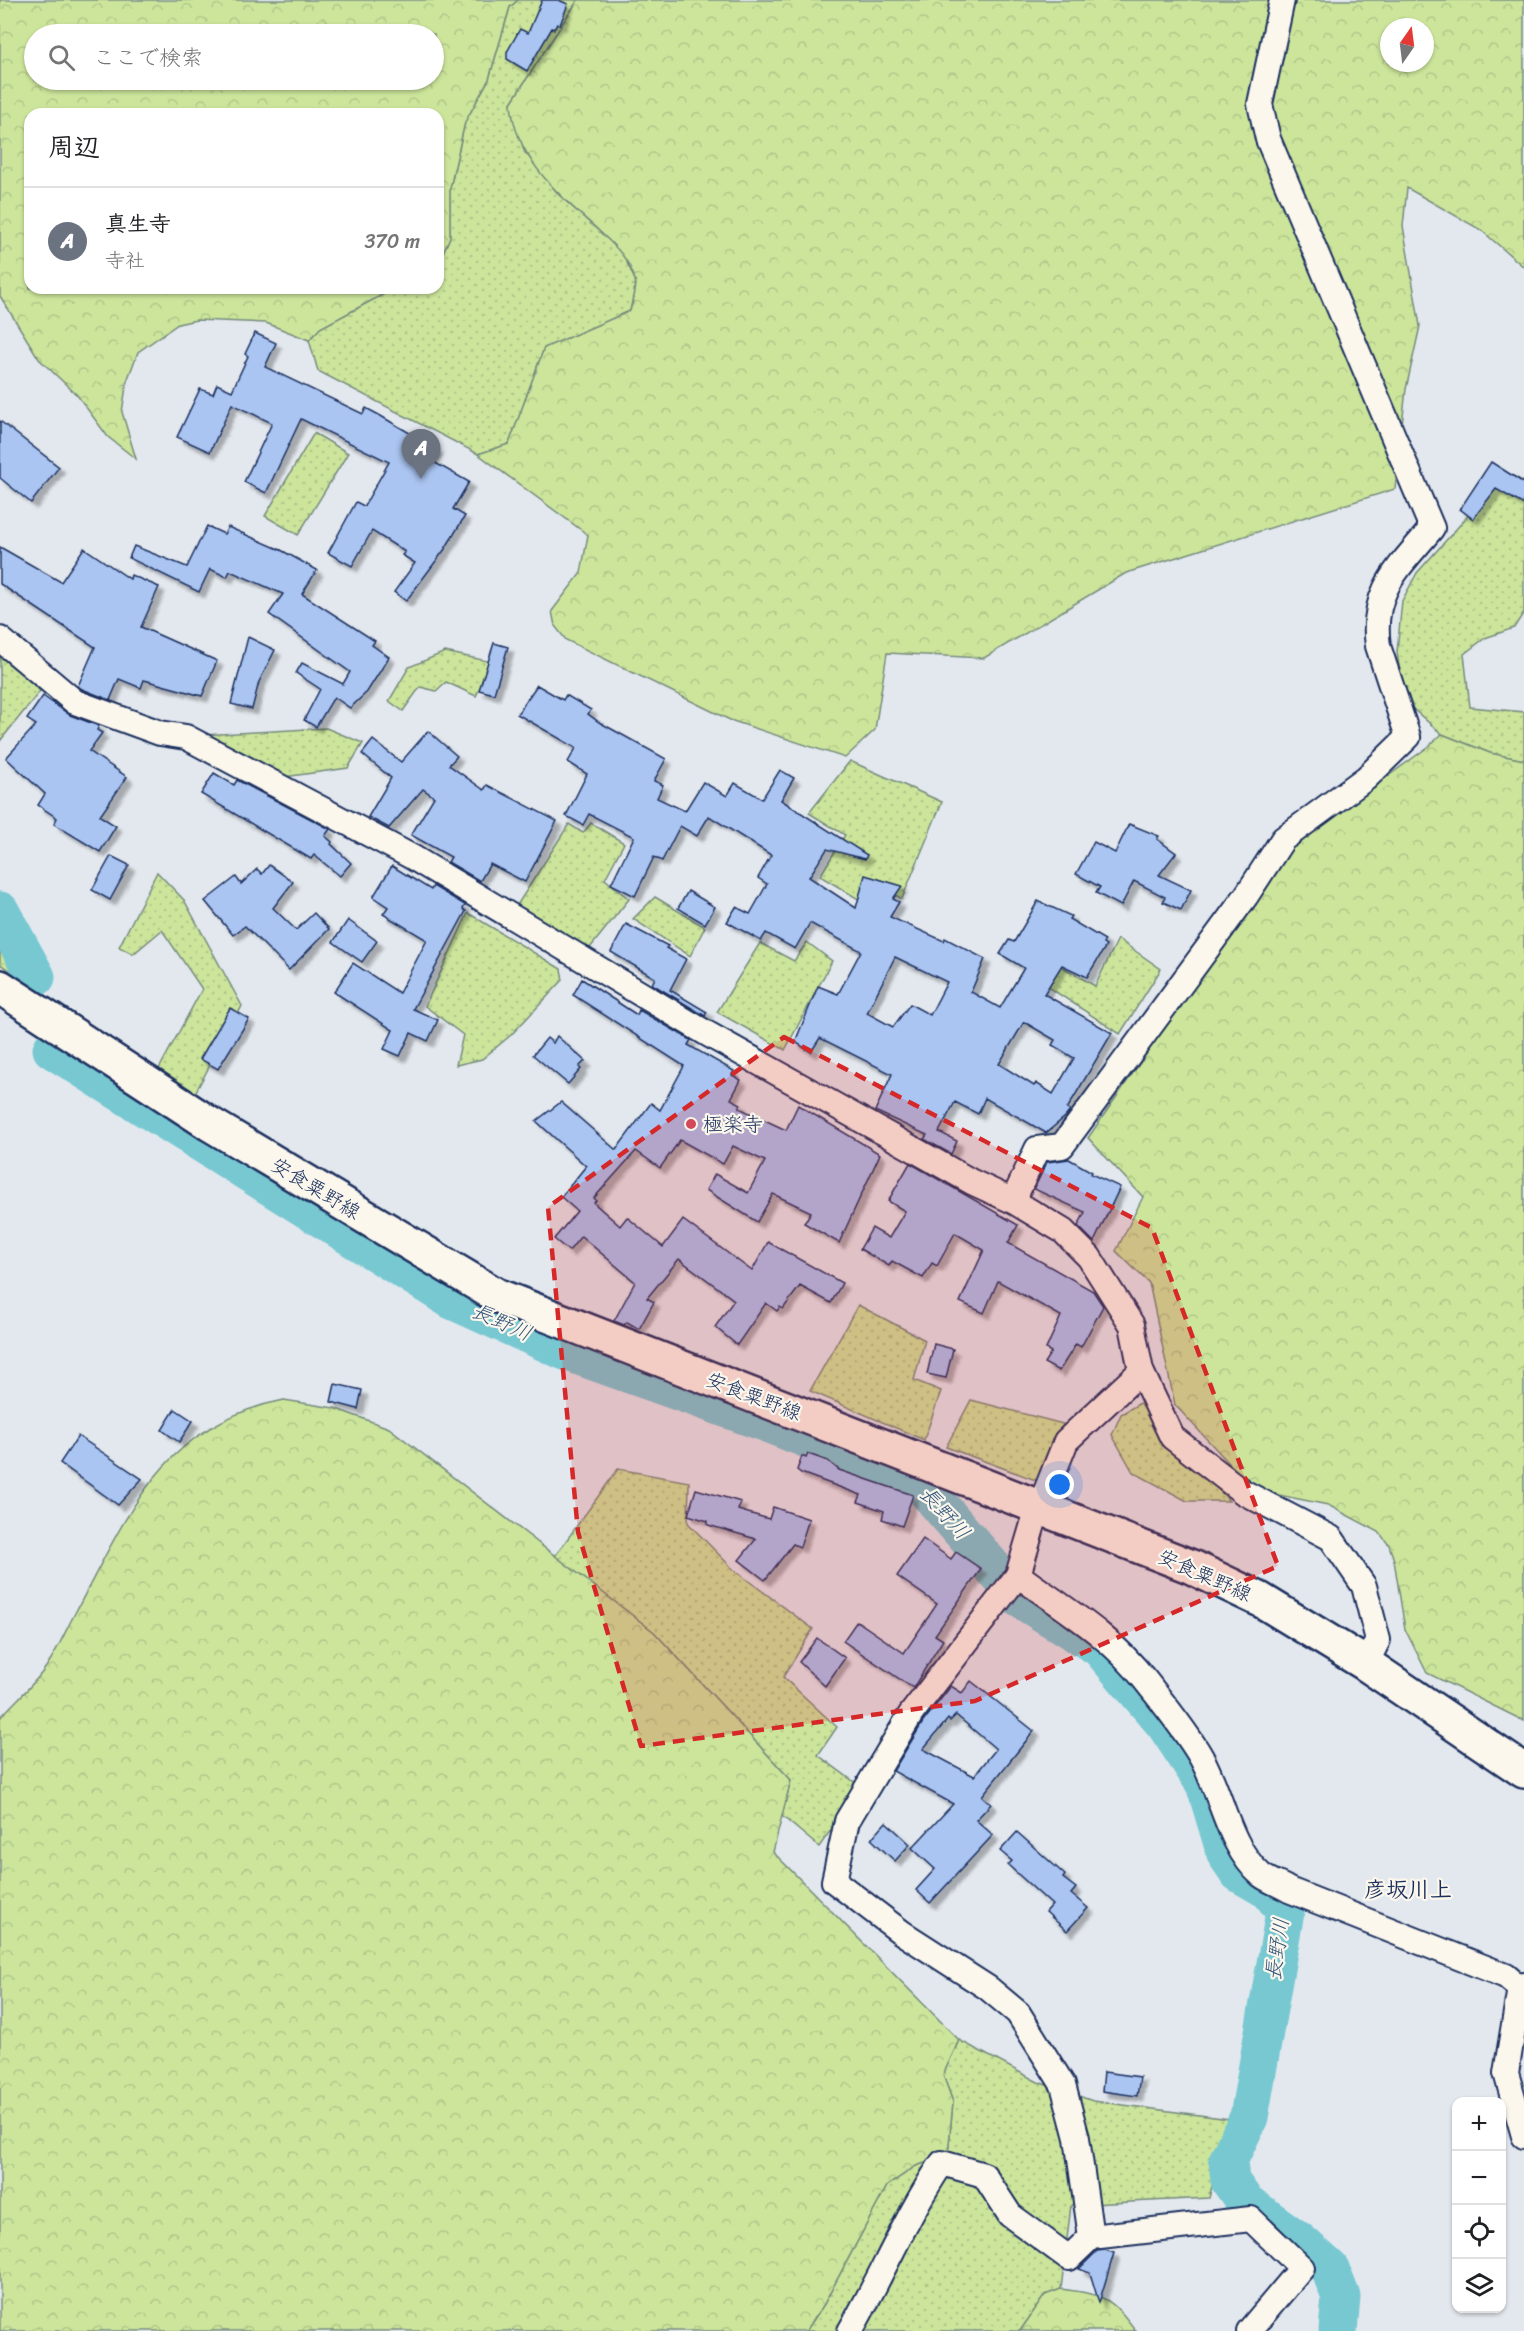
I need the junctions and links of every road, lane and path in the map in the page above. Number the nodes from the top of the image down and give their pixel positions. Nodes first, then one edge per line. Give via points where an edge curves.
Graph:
1 (1282, 0) edge
2 (0, 639) edge
3 (0, 987) edge
4 (1013, 1201) junction
5 (1141, 1371) junction
6 (1041, 1510) junction
7 (1012, 1582) junction
8 (1366, 1664) junction
9 (1474, 1737) junction
10 (1524, 1757) edge
11 (1524, 1771) edge
12 (1522, 1986) edge
13 (1524, 2136) edge
14 (1091, 2237) junction
15 (849, 2331) edge
16 (1248, 2331) edge

1 - 4 street via 1260,104 1268,139 1432,528 1380,596 1376,630 1408,737 1366,778 1283,839 1246,896 1062,1146 1037,1149
2 - 4 street via 75,702 160,733 186,737 412,857 706,1033 972,1182
3 - 6 main road, 安食粟野線 via 210,1124 496,1295
4 - 5 street via 1063,1231 1089,1257 1132,1325
5 - 6 street via 1066,1441
5 - 8 street via 1172,1437 1243,1492 1331,1538 1364,1586 1378,1640
6 - 7 street
6 - 8 main road, 安食粟野線 via 1183,1563 1261,1600
7 - 12 street via 1094,1627 1117,1647 1200,1754 1243,1854 1262,1875 1289,1890 1506,1976
7 - 14 street via 911,1714 847,1821 834,1881 1018,2013 1063,2085 1077,2138
8 - 9 main road, 安食粟野線
9 - 10 street
9 - 11 main road, 安食粟野線
12 - 13 street via 1506,2073
14 - 15 street via 1069,2258 1010,2216 984,2175 942,2163
14 - 16 street via 1251,2219 1302,2268

